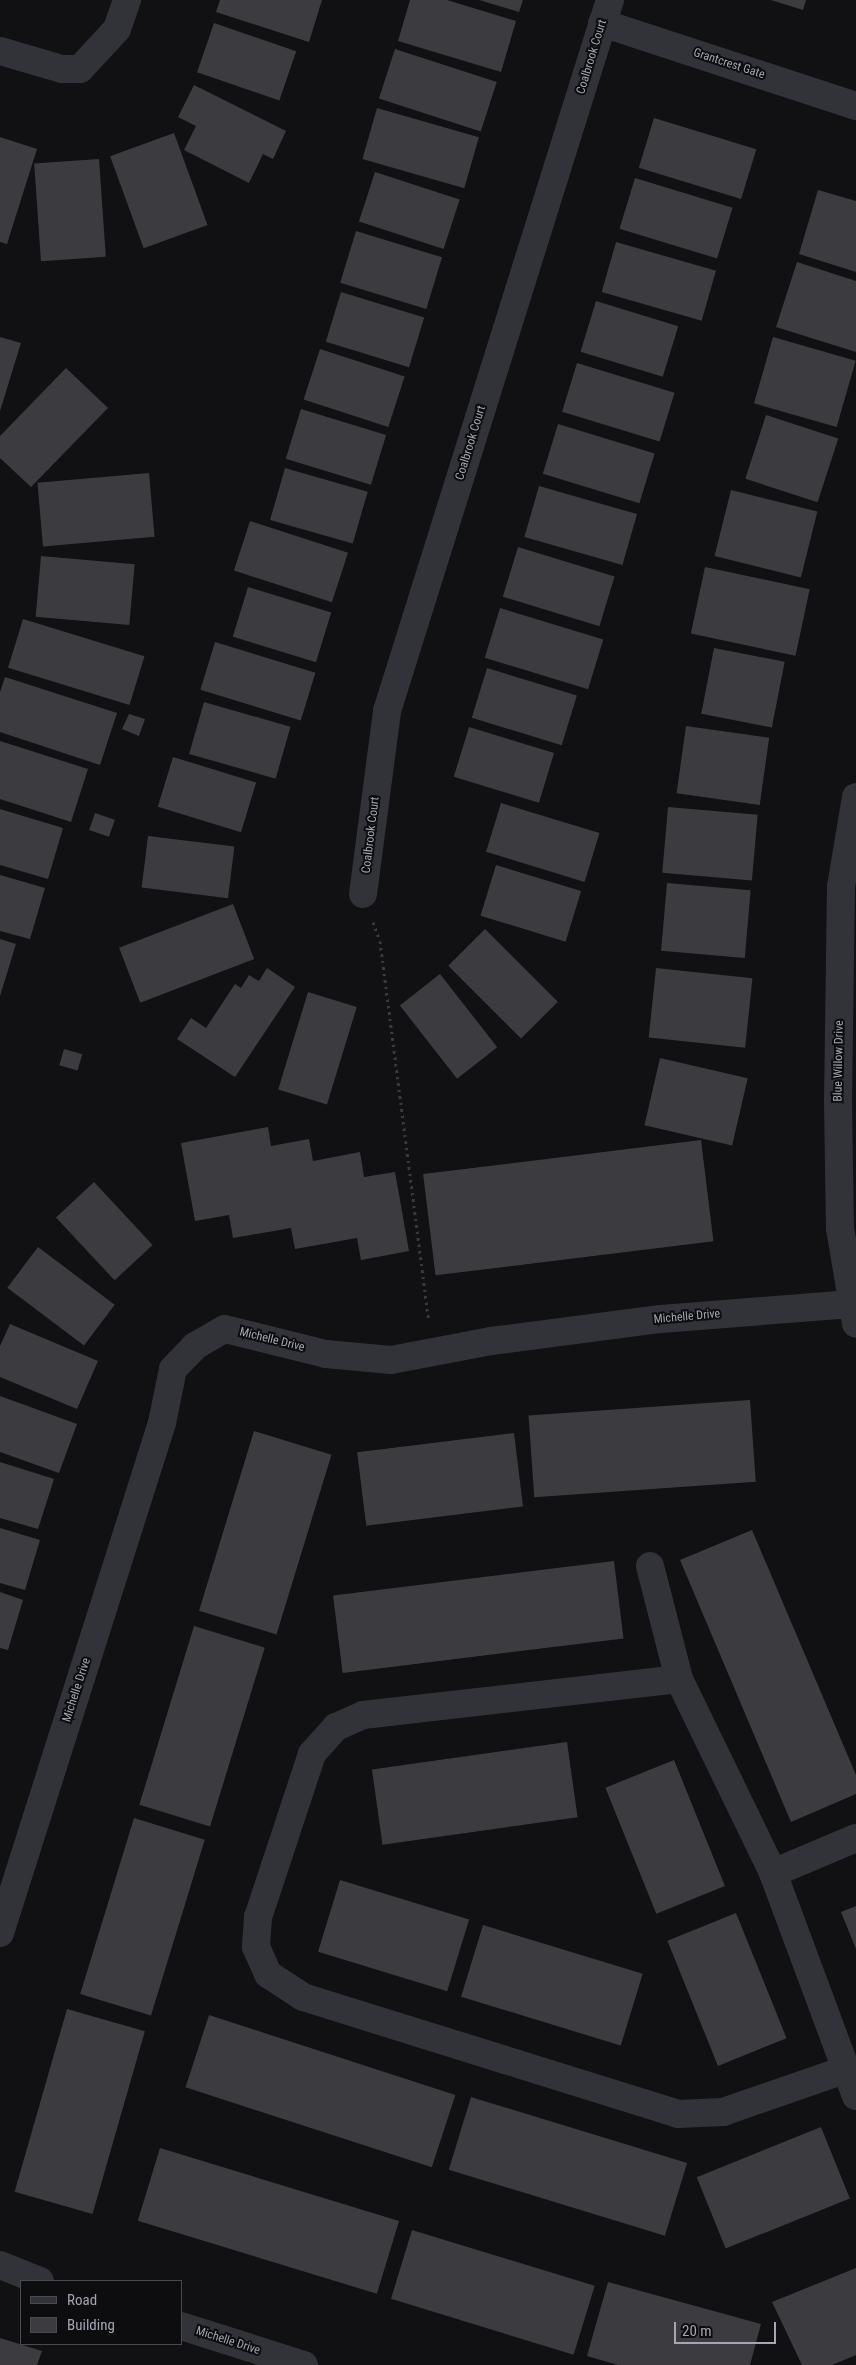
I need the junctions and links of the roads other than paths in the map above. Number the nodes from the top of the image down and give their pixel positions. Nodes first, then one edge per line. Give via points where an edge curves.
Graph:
1 (127, 0) edge
2 (606, 12) edge
3 (0, 51) edge
4 (856, 106) edge
5 (856, 796) edge
6 (363, 894) road end
7 (854, 1314) edge
8 (650, 1566) dead end
9 (679, 1679) junction
10 (855, 1840) edge
11 (773, 1873) junction
12 (0, 1933) edge
13 (844, 2070) junction
14 (856, 2096) edge
15 (0, 2265) edge
16 (38, 2280) edge
17 (182, 2326) edge
18 (304, 2365) edge

1 - 3 street via 117,29 80,69 62,69
2 - 4 street, Grantcrest Gate
2 - 6 street, Coalbrook Court via 387,711
5 - 7 street, Blue Willow Drive via 841,887 838,1102 840,1228
7 - 12 street, Michelle Drive via 661,1319 391,1360 326,1354 225,1329 195,1346 173,1369 162,1423
8 - 9 street
9 - 11 street
9 - 13 street via 363,1715 336,1727 312,1754 258,1917 256,1947 268,1974 303,1997 678,2114 723,2112
10 - 11 street
11 - 13 street
13 - 14 street
15 - 16 street
17 - 18 street, Michelle Drive

